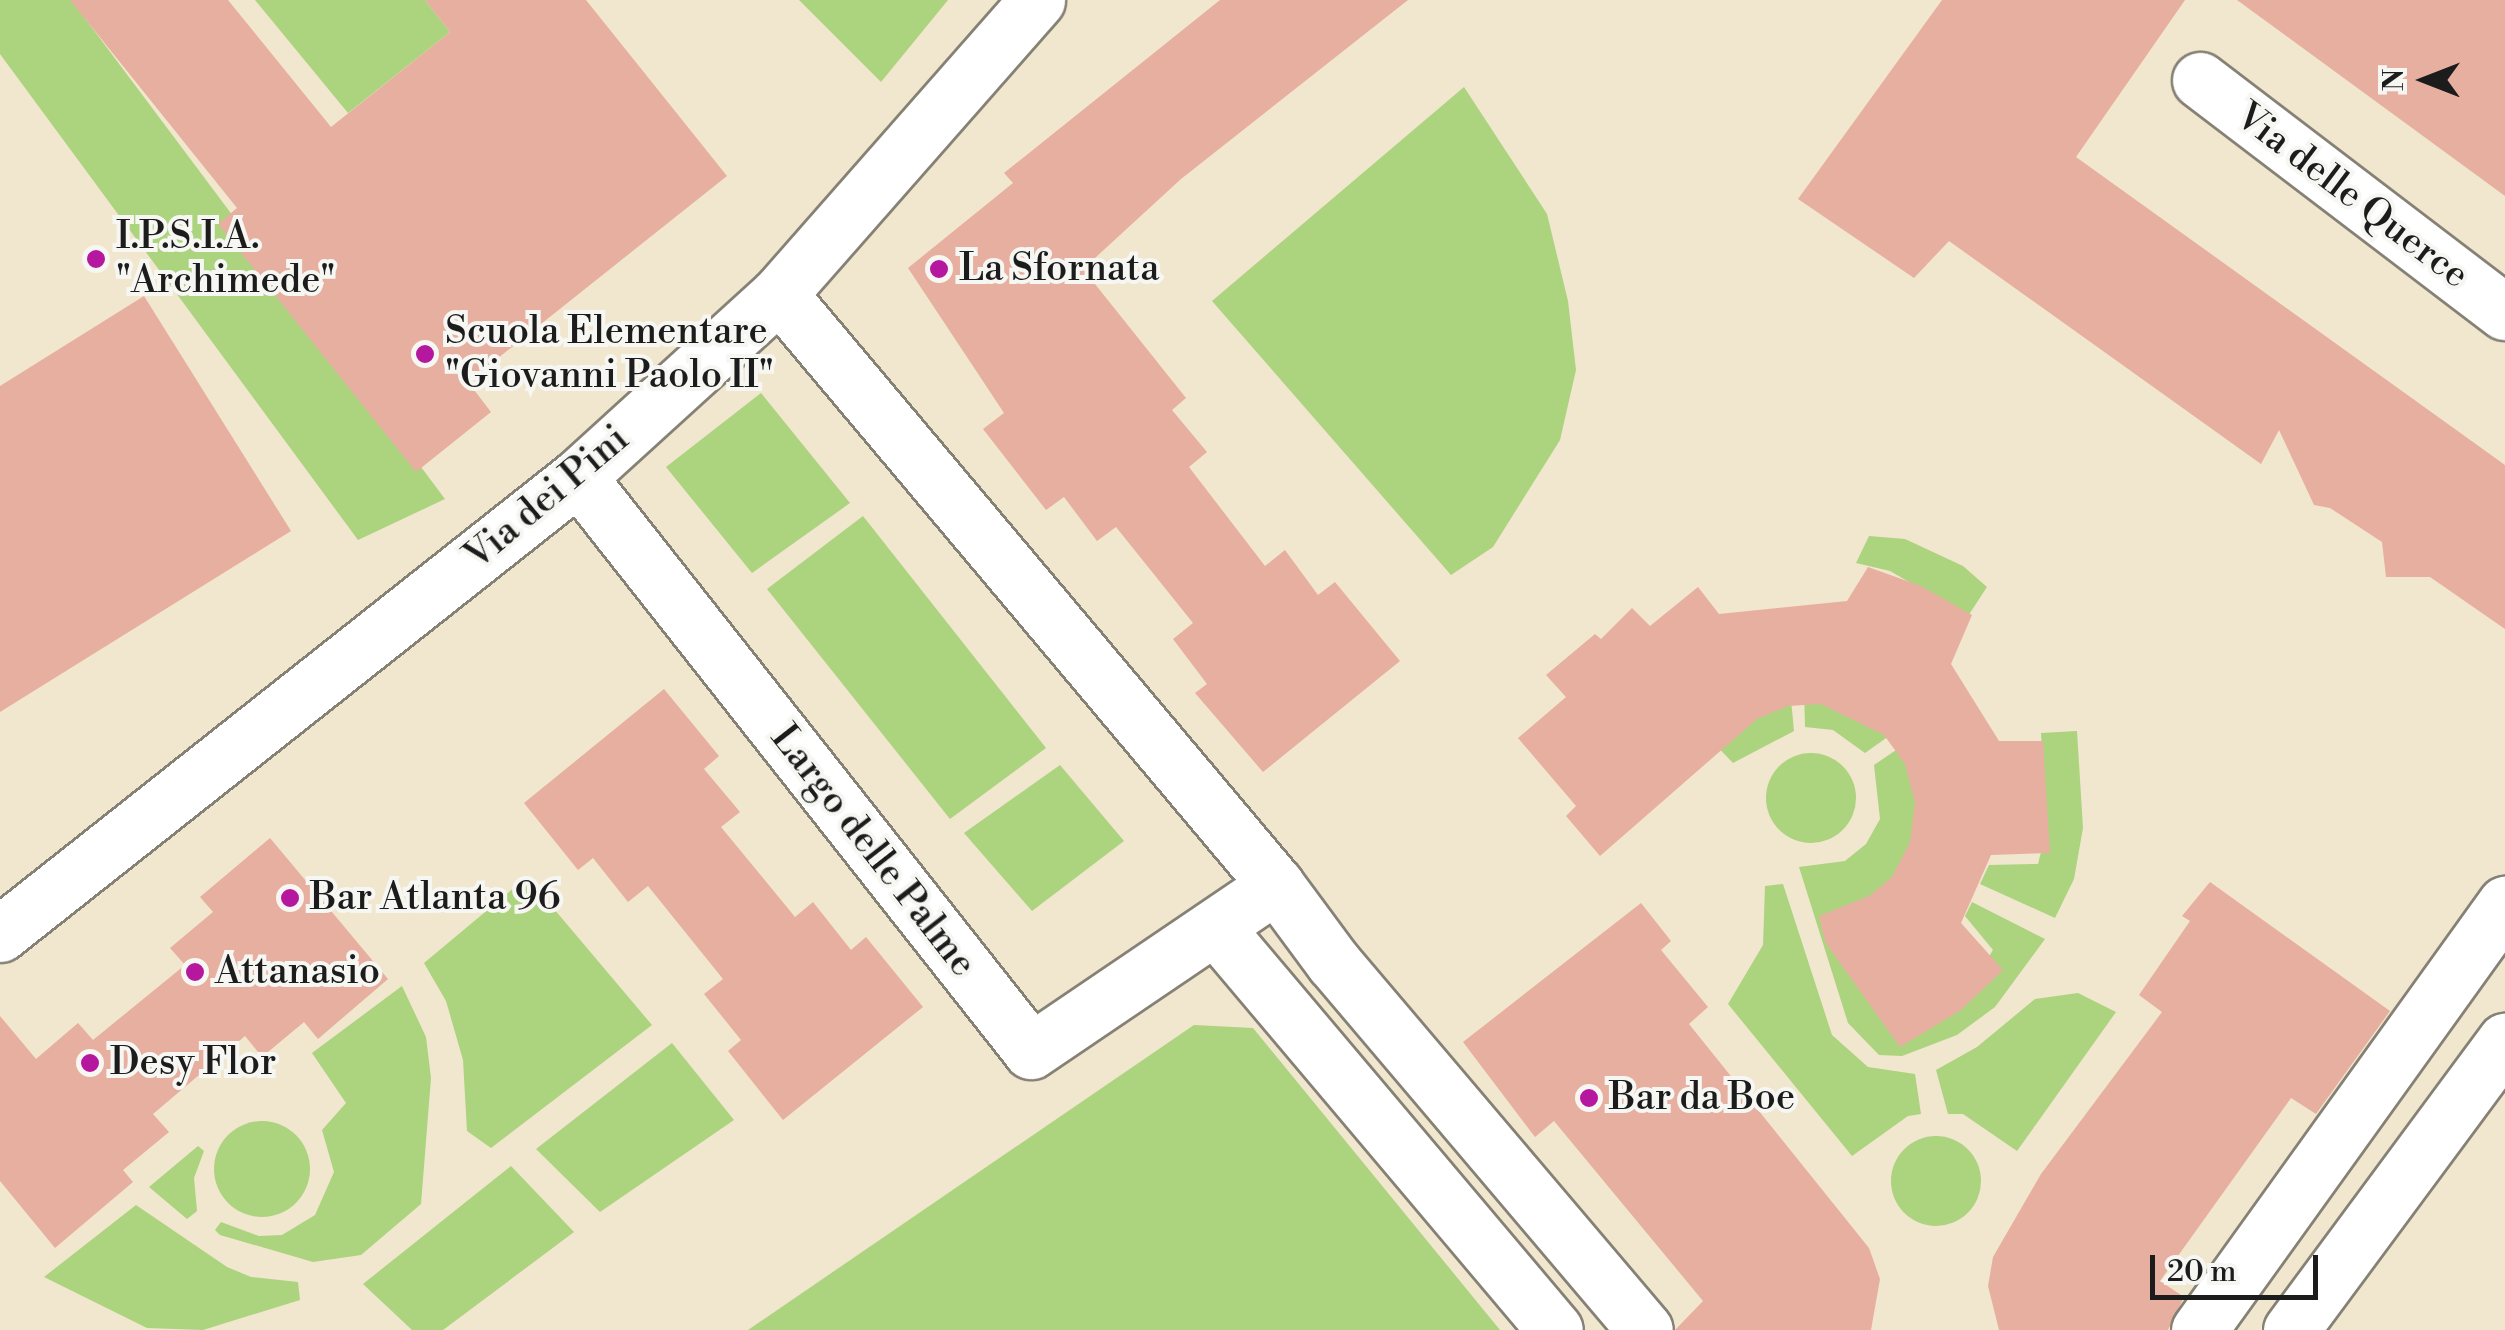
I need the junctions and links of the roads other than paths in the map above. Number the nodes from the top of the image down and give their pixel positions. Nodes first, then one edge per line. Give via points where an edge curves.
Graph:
1 (1038, 0) edge
2 (2200, 80) dead end
3 (780, 294) junction
4 (2505, 312) edge
5 (578, 477) junction
6 (1276, 885) junction
7 (2505, 904) edge
8 (1215, 927) junction
9 (0, 934) edge
10 (2505, 1041) edge
11 (1555, 1330) edge
12 (1645, 1330) edge
13 (2198, 1330) edge
14 (2291, 1330) edge

1 - 3 street, Via dei Pini
2 - 4 street, Via delle Querce
3 - 5 street, Via dei Pini
3 - 6 street
5 - 8 street, Largo delle Palme via 1031,1051
5 - 9 street, Via dei Pini
6 - 8 street, Largo delle Palme
6 - 12 street via 1333,962
7 - 13 street
8 - 11 street
10 - 14 street

